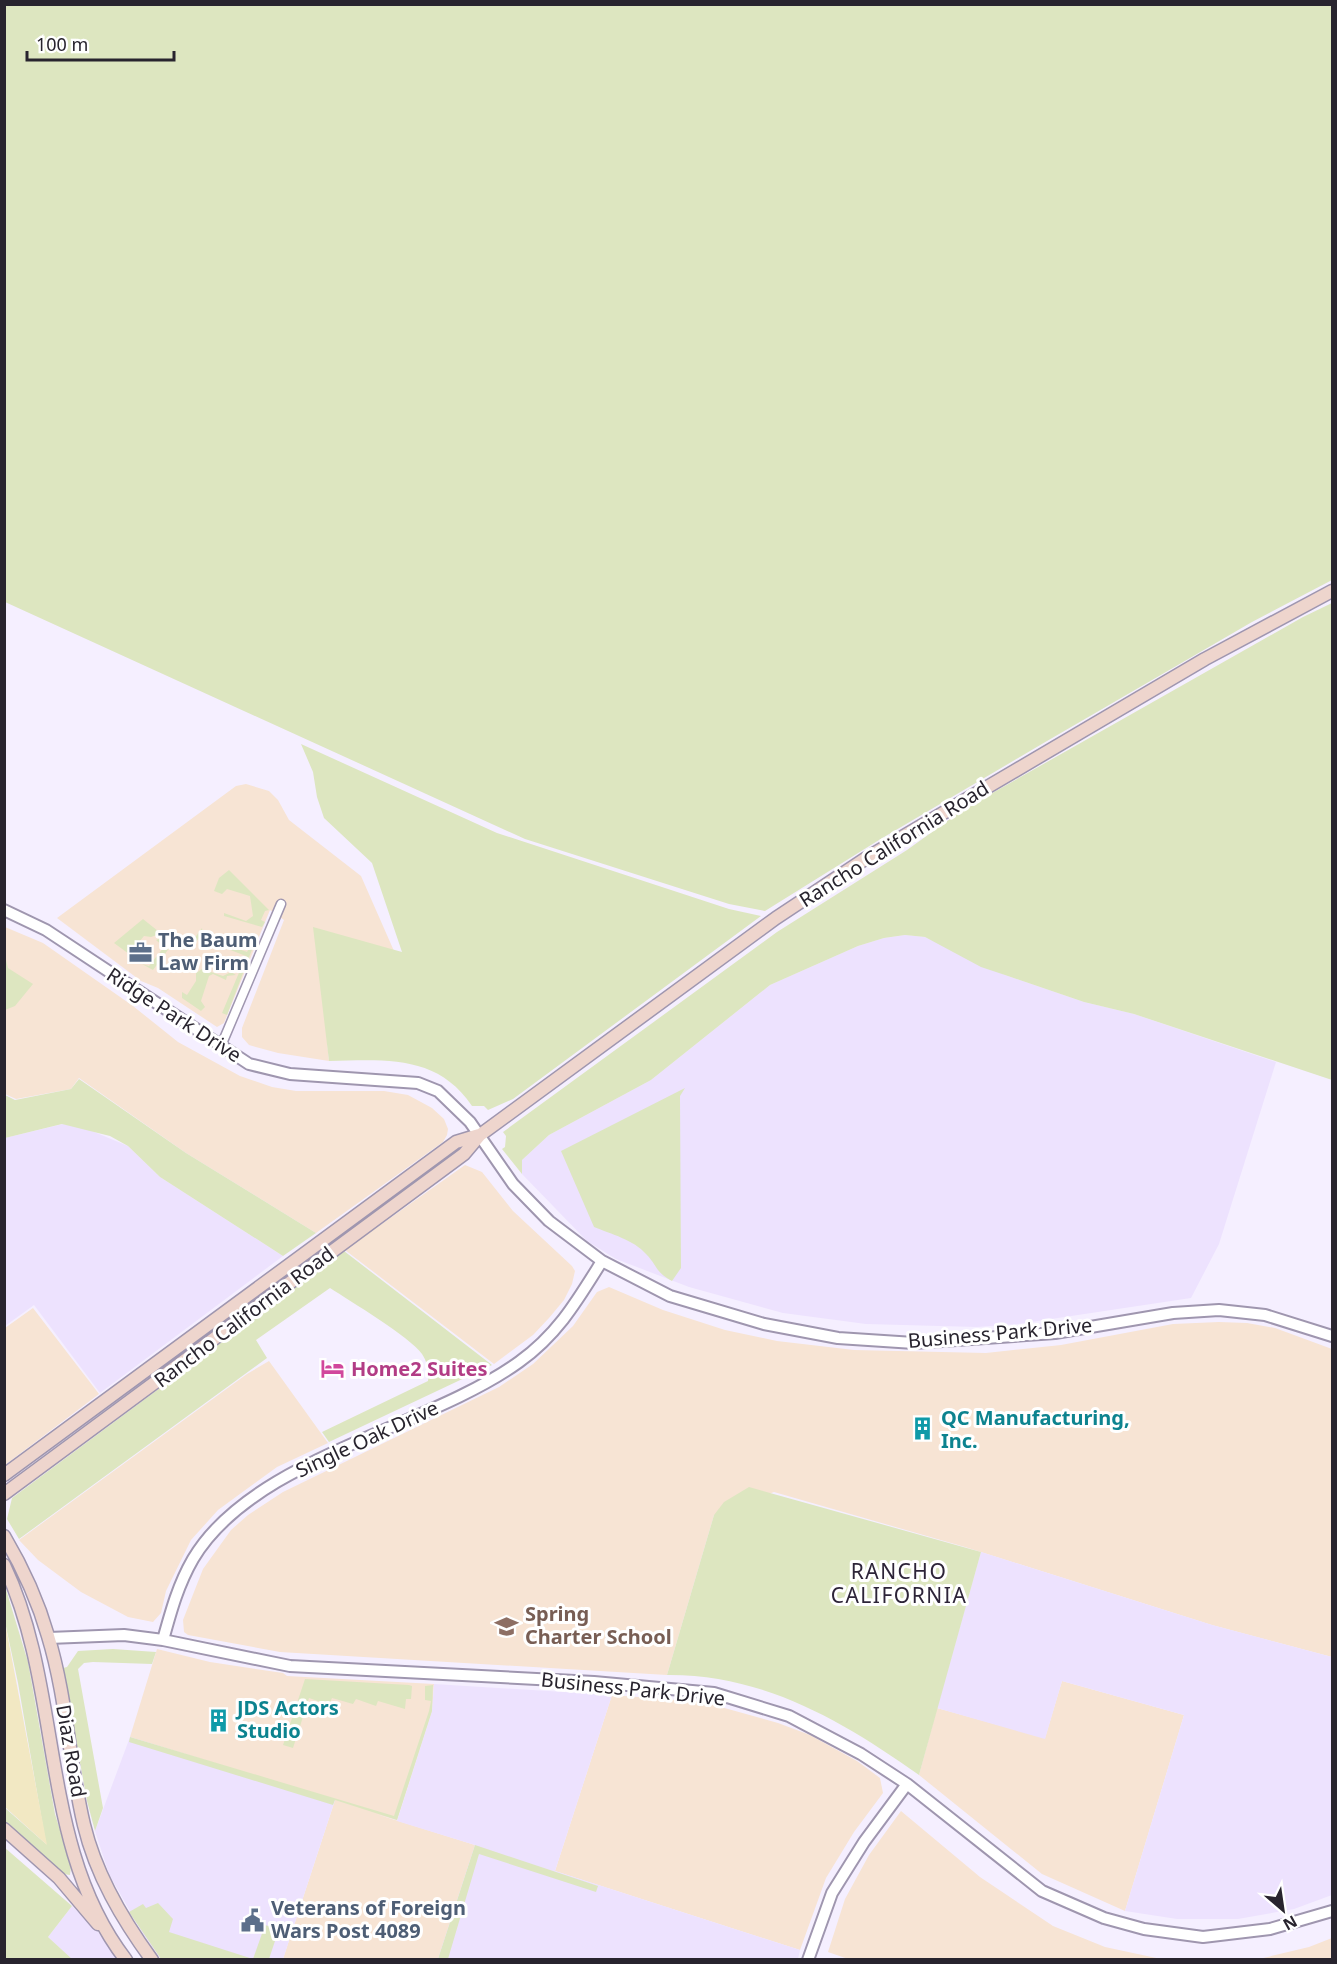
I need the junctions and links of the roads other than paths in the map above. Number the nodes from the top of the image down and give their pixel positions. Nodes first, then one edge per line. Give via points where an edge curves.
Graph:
1 (1332, 591) edge
2 (281, 904) dead end
3 (4, 910) edge
4 (221, 1046) junction
5 (480, 1135) junction
6 (602, 1261) junction
7 (1332, 1336) edge
8 (4, 1475) edge
9 (4, 1494) edge
10 (4, 1536) edge
11 (4, 1565) edge
12 (49, 1638) junction
13 (163, 1640) junction
14 (907, 1784) junction
15 (4, 1829) edge
16 (1332, 1911) edge
17 (112, 1942) junction
18 (126, 1959) edge
19 (152, 1959) edge
20 (808, 1959) edge

1 - 5 main road, Rancho California Road via 1205,659 866,859 776,918
2 - 4 street
3 - 4 street, Ridge Park Drive via 46,930
4 - 5 street, Ridge Park Drive via 249,1064 290,1074 418,1083 453,1103
5 - 6 street, Business Park Drive via 529,1203
5 - 8 main road, Rancho California Road via 456,1142
5 - 9 main road, Rancho California Road via 464,1154
6 - 7 street, Business Park Drive via 670,1296 764,1324 838,1338 914,1343 980,1339 1055,1333 1173,1313 1220,1310 1265,1315
6 - 13 street, Single Oak Drive via 562,1324 519,1362 463,1395 305,1466 256,1497 219,1527 193,1558 176,1593
10 - 12 main road, Diaz Road via 24,1572
11 - 17 main road, Diaz Road via 32,1642 65,1828 89,1896
12 - 13 street, Business Park Drive via 93,1634
12 - 19 main road, Diaz Road via 84,1826 116,1906
13 - 14 street, Business Park Drive via 290,1666 594,1682 714,1693 789,1716 861,1754
14 - 16 street, Business Park Drive via 1042,1891 1104,1918 1144,1929 1203,1937 1270,1929
14 - 20 street via 832,1893
15 - 17 main road via 59,1878
17 - 18 main road, Diaz Road

